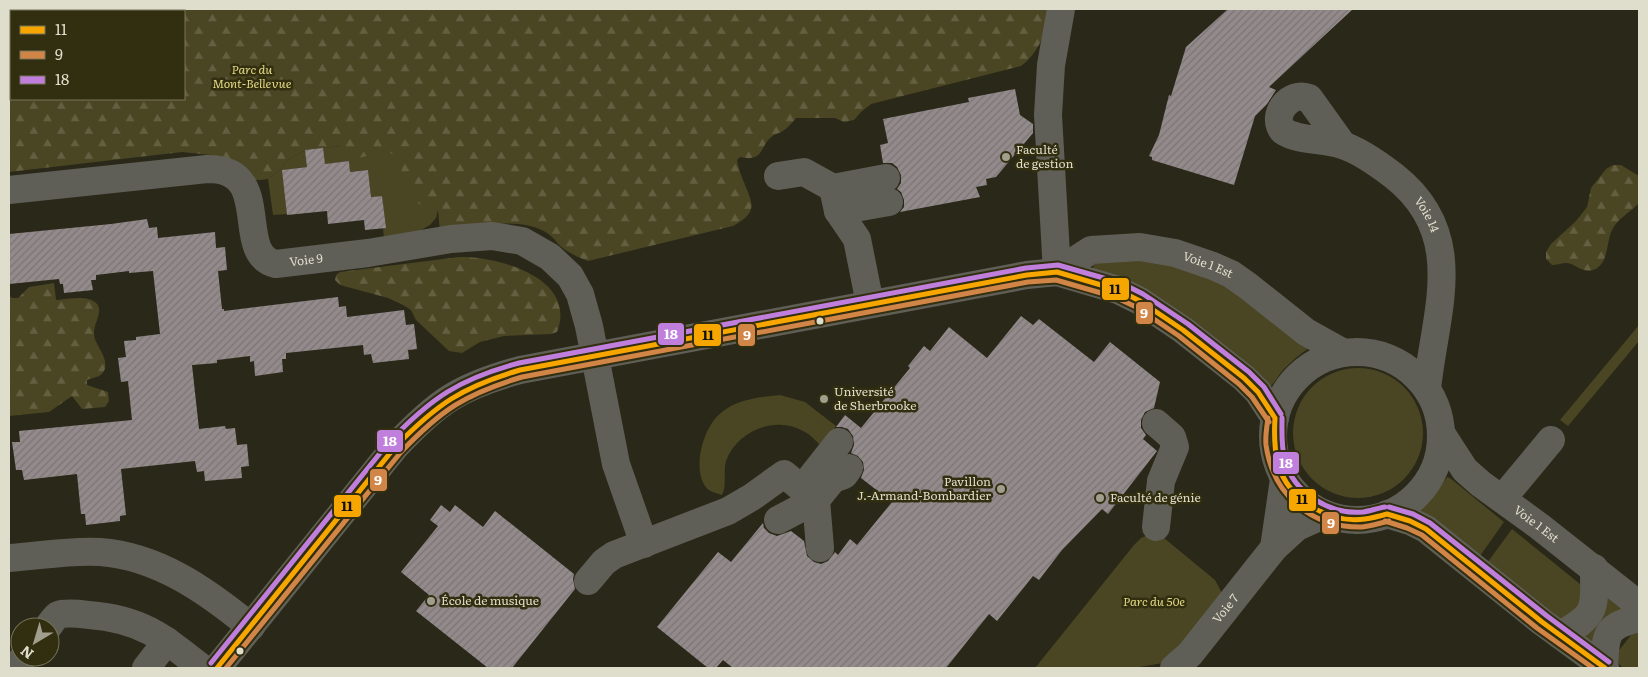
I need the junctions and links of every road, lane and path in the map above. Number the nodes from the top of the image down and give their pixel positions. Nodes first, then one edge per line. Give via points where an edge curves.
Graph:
1 (1061, 9) edge
2 (1342, 144) dead end
3 (778, 176) dead end
4 (9, 190) edge
5 (888, 190) dead end
6 (835, 199) junction
7 (1057, 272) junction
8 (870, 304) junction
9 (1436, 324) junction
10 (1342, 352) junction
11 (594, 357) junction
12 (1390, 358) junction
13 (1428, 389) junction
14 (1275, 418) junction
15 (1156, 423) dead end
16 (1443, 436) junction
17 (1551, 440) dead end
18 (839, 442) dead end
19 (849, 468) dead end
20 (1284, 479) junction
21 (809, 494) junction
22 (1502, 499) junction
23 (1326, 514) junction
24 (1387, 514) junction
25 (778, 520) dead end
26 (1156, 527) dead end
27 (644, 544) junction
28 (820, 548) dead end
29 (1274, 548) junction
30 (9, 558) edge
31 (1594, 568) junction
32 (588, 581) dead end
33 (1639, 605) edge
34 (56, 617) edge
35 (1639, 618) edge
36 (251, 627) junction
37 (1560, 635) junction
38 (168, 641) junction
39 (146, 668) edge
40 (202, 668) edge
41 (217, 668) edge
42 (1174, 668) edge
43 (1604, 668) edge

1 - 7 lane via 1051,65 1048,115
2 - 9 lane, Voie 14 via 1400,181 1416,196 1428,216 1442,258 1442,298
3 - 6 lane via 804,172
4 - 11 lane, Voie 9 via 220,169 232,174 246,189 260,254 281,264 480,236 517,240 550,257 574,282 586,312
5 - 6 lane
6 - 8 lane via 857,239
7 - 8 lane
7 - 10 lane, Voie 1 Est via 1091,250 1140,247 1166,251 1231,274 1306,332
7 - 14 lane via 1118,290 1149,306 1244,378
8 - 11 lane
9 - 12 lane via 1416,342
9 - 13 lane, Voie 14
10 - 12 lane via 1365,351
10 - 14 lane via 1319,360 1296,378 1281,400
11 - 27 lane, Voie 9 via 616,464
11 - 36 lane via 493,377 438,405 403,438
12 - 13 lane via 1408,368
13 - 16 lane via 1440,416
14 - 20 lane via 1274,454
15 - 26 lane via 1172,437 1175,447 1161,481
16 - 22 lane, Voie 1 Est via 1465,470
16 - 24 lane via 1435,471 1425,486 1404,505
17 - 22 lane
18 - 21 lane
19 - 21 lane via 844,475
20 - 23 lane via 1302,500
20 - 29 lane
21 - 25 lane
21 - 27 lane via 784,474 728,511
21 - 28 lane
22 - 31 lane, Voie 1 Est
23 - 24 lane via 1362,520
23 - 29 lane, Voie 7 via 1297,527
24 - 37 lane via 1426,529
27 - 32 lane via 609,559
29 - 42 lane, Voie 7 via 1190,654
30 - 36 lane via 90,552 135,559 186,580
31 - 33 lane, Voie 1 Est
31 - 37 lane via 1594,602 1590,614
34 - 38 lane via 64,614 119,619 140,625
35 - 43 lane via 1611,629 1605,644
36 - 41 lane
37 - 43 lane
38 - 39 lane
38 - 40 lane

